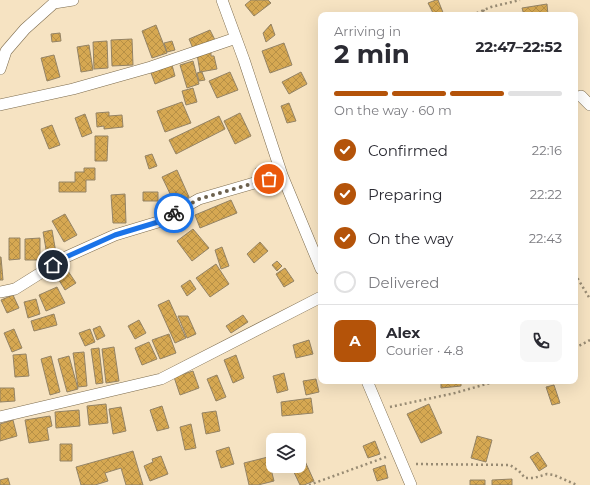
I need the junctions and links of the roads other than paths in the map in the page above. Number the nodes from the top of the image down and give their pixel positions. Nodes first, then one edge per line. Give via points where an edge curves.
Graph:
1 (74, 0) edge
2 (222, 0) edge
3 (236, 38) junction
4 (0, 69) edge
5 (0, 95) edge
6 (581, 96) dead end
7 (0, 105) edge
8 (590, 105) edge
9 (282, 175) junction
10 (318, 262) edge
11 (0, 292) edge
12 (318, 299) edge
13 (369, 384) edge
14 (0, 417) edge
15 (411, 485) edge

1 - 4 street via 54,3 25,29 6,51
2 - 3 street
3 - 7 street via 151,67
3 - 9 street
5 - 7 street
6 - 8 street
9 - 10 street
9 - 11 street via 199,199 158,222 115,235 66,257 15,290
12 - 14 street via 161,379
13 - 15 street

